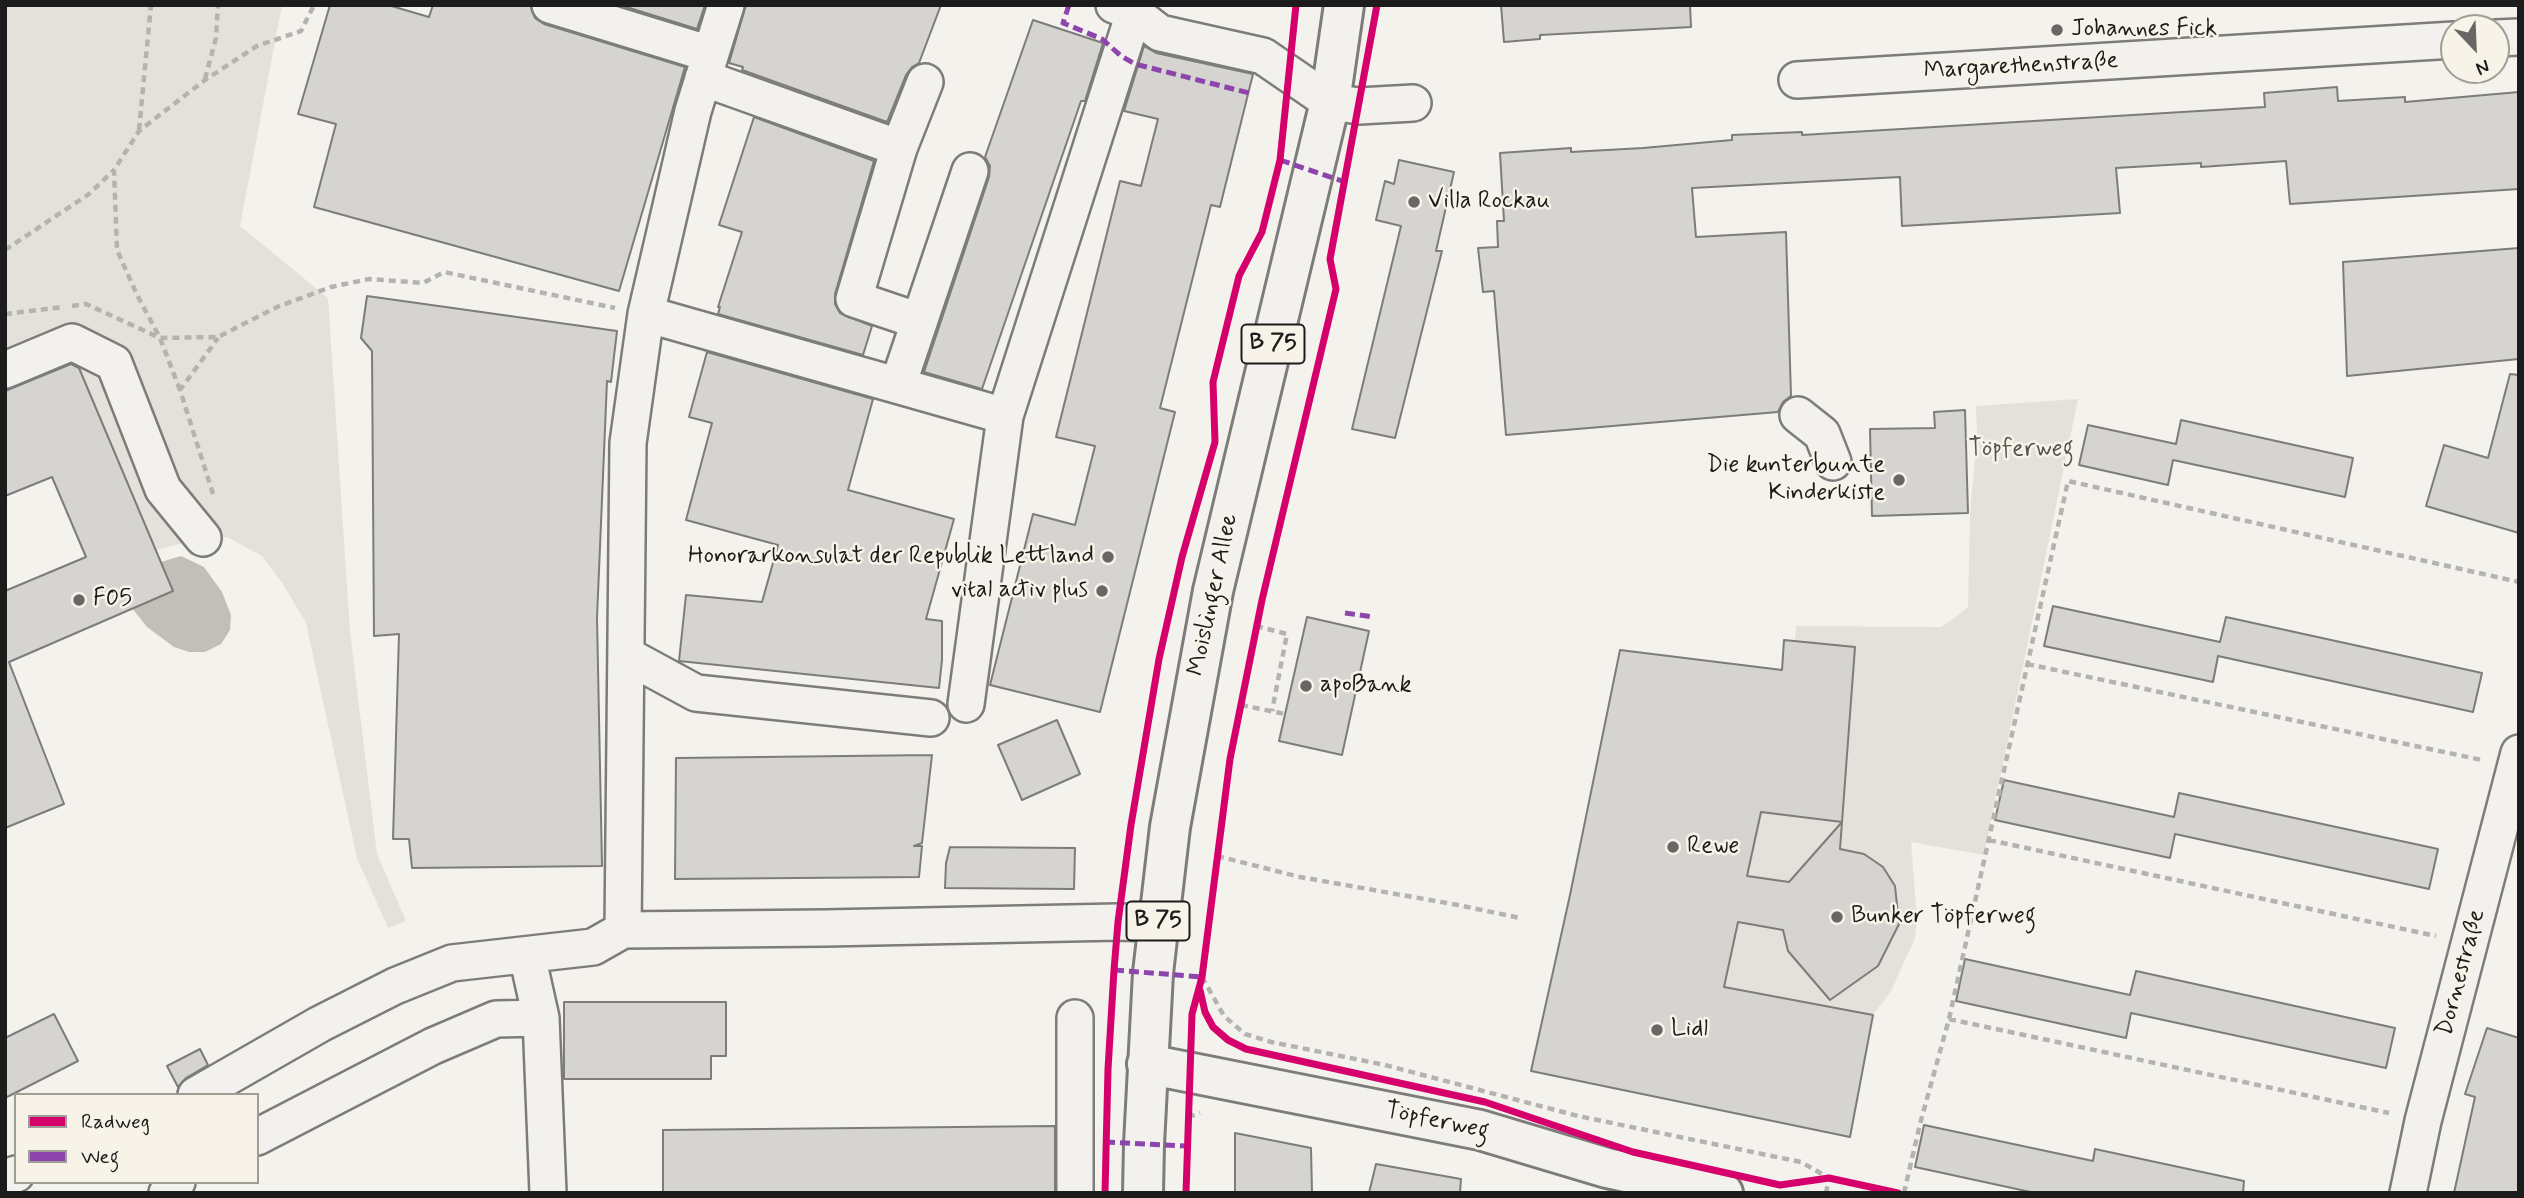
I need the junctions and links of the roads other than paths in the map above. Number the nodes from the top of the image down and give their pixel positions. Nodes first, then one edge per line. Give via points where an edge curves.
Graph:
1 (550, 5) edge
2 (726, 5) edge
3 (1343, 5) edge
4 (1124, 9) edge
5 (2440, 41) edge
6 (707, 66) junction
7 (1797, 80) dead end
8 (925, 82) dead end
9 (1330, 102) junction
10 (1413, 103) dead end
11 (899, 148) junction
12 (970, 172) dead end
13 (646, 314) junction
14 (919, 321) junction
15 (5, 370) edge
16 (898, 385) junction
17 (1798, 415) dead end
18 (1005, 416) junction
19 (1833, 462) dead end
20 (203, 538) dead end
21 (626, 655) junction
22 (966, 705) dead end
23 (930, 718) dead end
24 (2517, 760) edge
25 (2507, 847) edge
26 (1158, 923) junction
27 (623, 930) junction
28 (527, 955) junction
29 (541, 1018) junction
30 (1075, 1018) dead end
31 (1147, 1064) junction
32 (199, 1093) edge
33 (259, 1136) edge
34 (548, 1193) edge
35 (1075, 1193) edge
36 (1143, 1193) edge
37 (1723, 1193) edge
38 (2408, 1193) edge

1 - 6 street
2 - 6 street
3 - 9 main road, Moislinger Allee / B 75
4 - 9 street via 1160,33 1263,57
4 - 18 street
5 - 7 street, Margarethenstraße
6 - 11 street
6 - 13 street
8 - 11 street
9 - 10 street via 1359,106
9 - 26 main road, Moislinger Allee / B 75 via 1213,591 1170,827
11 - 14 street via 854,299
12 - 14 street
13 - 16 street
13 - 21 street via 628,443
14 - 16 street
15 - 20 street via 72,342 114,363 163,489
16 - 18 street
17 - 19 street via 1822,434
18 - 22 street
21 - 23 street via 696,693
21 - 27 street
24 - 25 street, Dornestraße
25 - 38 street, Dornestraße via 2469,943
26 - 27 street
26 - 31 main road, Moislinger Allee / B 75
27 - 28 street via 593,947
28 - 29 street
28 - 32 street via 452,963 395,986
29 - 33 street via 496,1019 433,1046
29 - 34 street
30 - 35 street
31 - 36 main road, Moislinger Allee / B 75
31 - 37 main road, Töpferweg via 1479,1130 1607,1168

